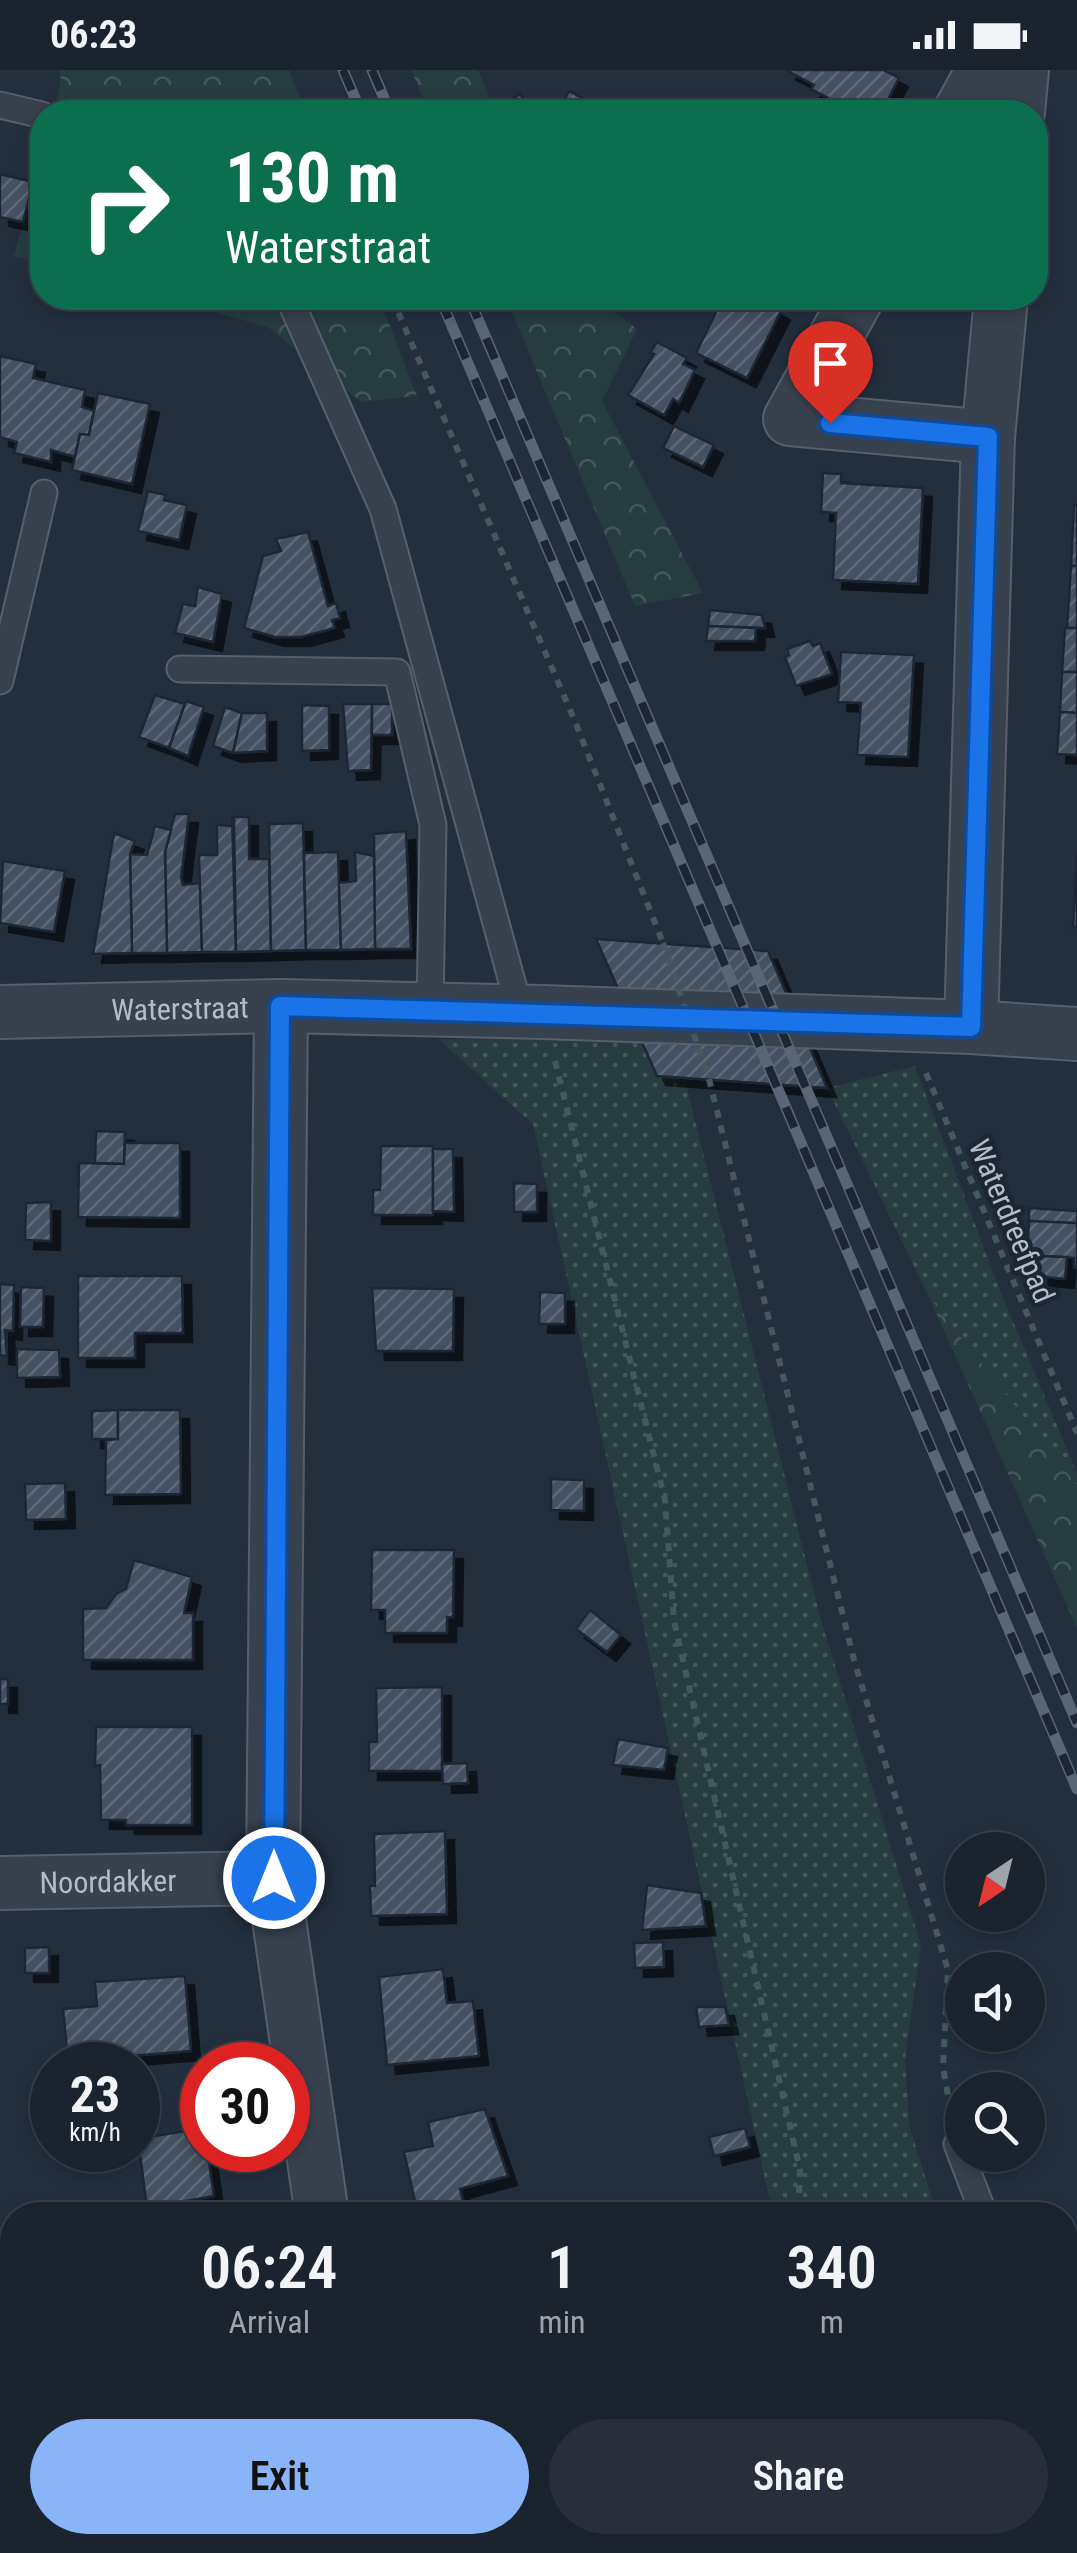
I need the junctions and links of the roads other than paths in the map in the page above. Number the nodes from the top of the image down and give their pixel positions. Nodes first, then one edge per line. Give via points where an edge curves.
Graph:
1 (983, 70) edge
2 (1022, 70) edge
3 (967, 100) edge
4 (1019, 100) edge
5 (0, 105) edge
6 (30, 113) edge
7 (295, 310) edge
8 (850, 310) edge
9 (1000, 310) edge
10 (988, 437) junction
11 (44, 493) dead end
12 (180, 669) dead end
13 (0, 681) edge
14 (280, 1006) junction
15 (430, 1010) junction
16 (0, 1012) edge
17 (531, 1012) junction
18 (971, 1027) junction
19 (1077, 1034) edge
20 (274, 1878) junction
21 (0, 1884) edge
22 (968, 2172) edge
23 (320, 2202) edge
24 (979, 2202) edge

1 - 3 street
2 - 4 street
5 - 6 lane
7 - 17 lane via 383,509
8 - 10 street via 790,419
9 - 10 street
10 - 18 street
11 - 13 lane
12 - 15 lane via 398,672 433,826
14 - 15 street, Waterstraat
14 - 16 street, Waterstraat
14 - 20 street
15 - 17 street, Waterstraat
17 - 18 street, Waterstraat
18 - 19 street, Waterstraat
20 - 21 street, Noordakker
20 - 23 street
22 - 24 lane

